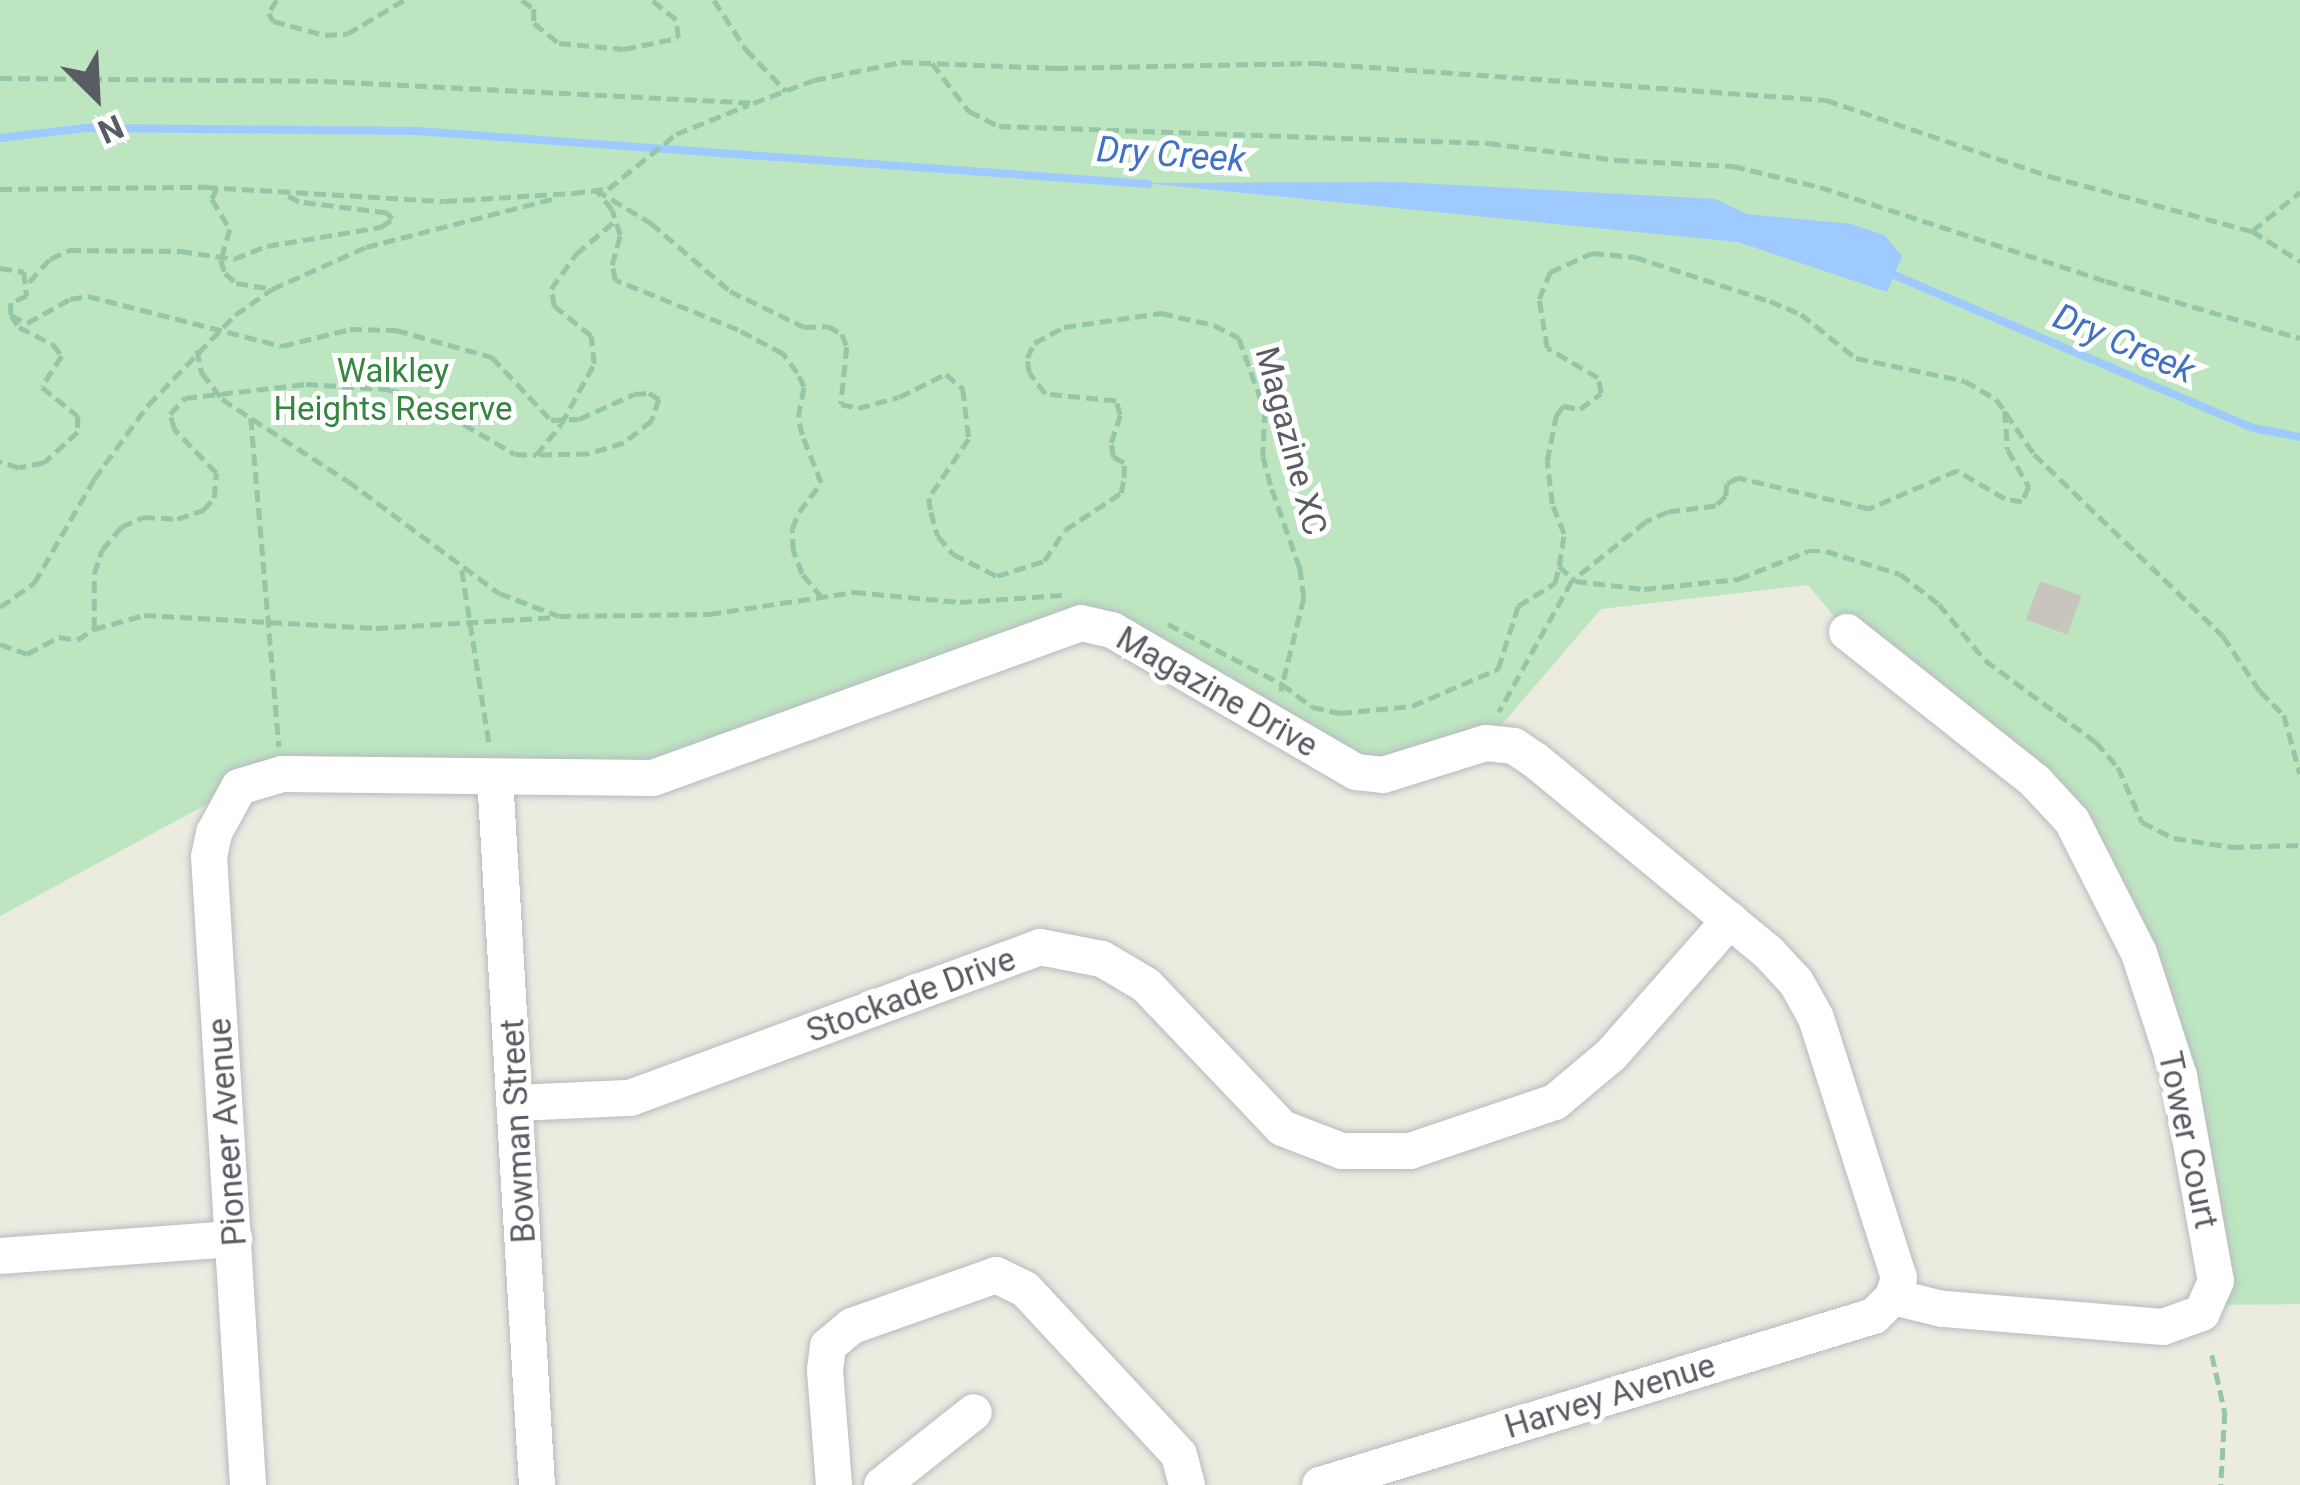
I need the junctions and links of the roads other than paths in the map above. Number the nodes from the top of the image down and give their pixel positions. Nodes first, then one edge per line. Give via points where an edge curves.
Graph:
1 (1846, 632) dead end
2 (495, 777) junction
3 (239, 787) joint
4 (1730, 920) junction
5 (518, 1103) junction
6 (234, 1239) junction
7 (0, 1256) edge
8 (1893, 1297) junction
9 (974, 1412) dead end
10 (248, 1485) edge
11 (537, 1485) edge
12 (834, 1485) edge
13 (882, 1485) edge
14 (1187, 1485) edge
15 (1320, 1485) edge

1 - 8 street, Tower Court via 2035,781 2072,821 2139,952 2180,1076 2216,1281 2202,1313 2163,1327 1942,1309
2 - 3 street, Magazine Drive via 282,774
2 - 4 street, Magazine Drive via 653,778 1055,629 1093,624 1355,772 1383,775 1486,742 1514,746
2 - 5 street, Bowman Street
3 - 6 street, Pioneer Avenue via 209,857
4 - 5 street, Stockade Drive via 1611,1055 1555,1102 1410,1151 1342,1151 1282,1128 1146,985 1102,959 1040,947 630,1098
4 - 8 street, Magazine Drive via 1781,964 1816,1018 1899,1277
5 - 11 street, Bowman Street
6 - 7 street
6 - 10 street, Pioneer Avenue
8 - 15 street, Harvey Avenue via 1874,1316
9 - 13 street
12 - 14 street via 828,1346 852,1326 996,1275 1025,1289 1179,1455

